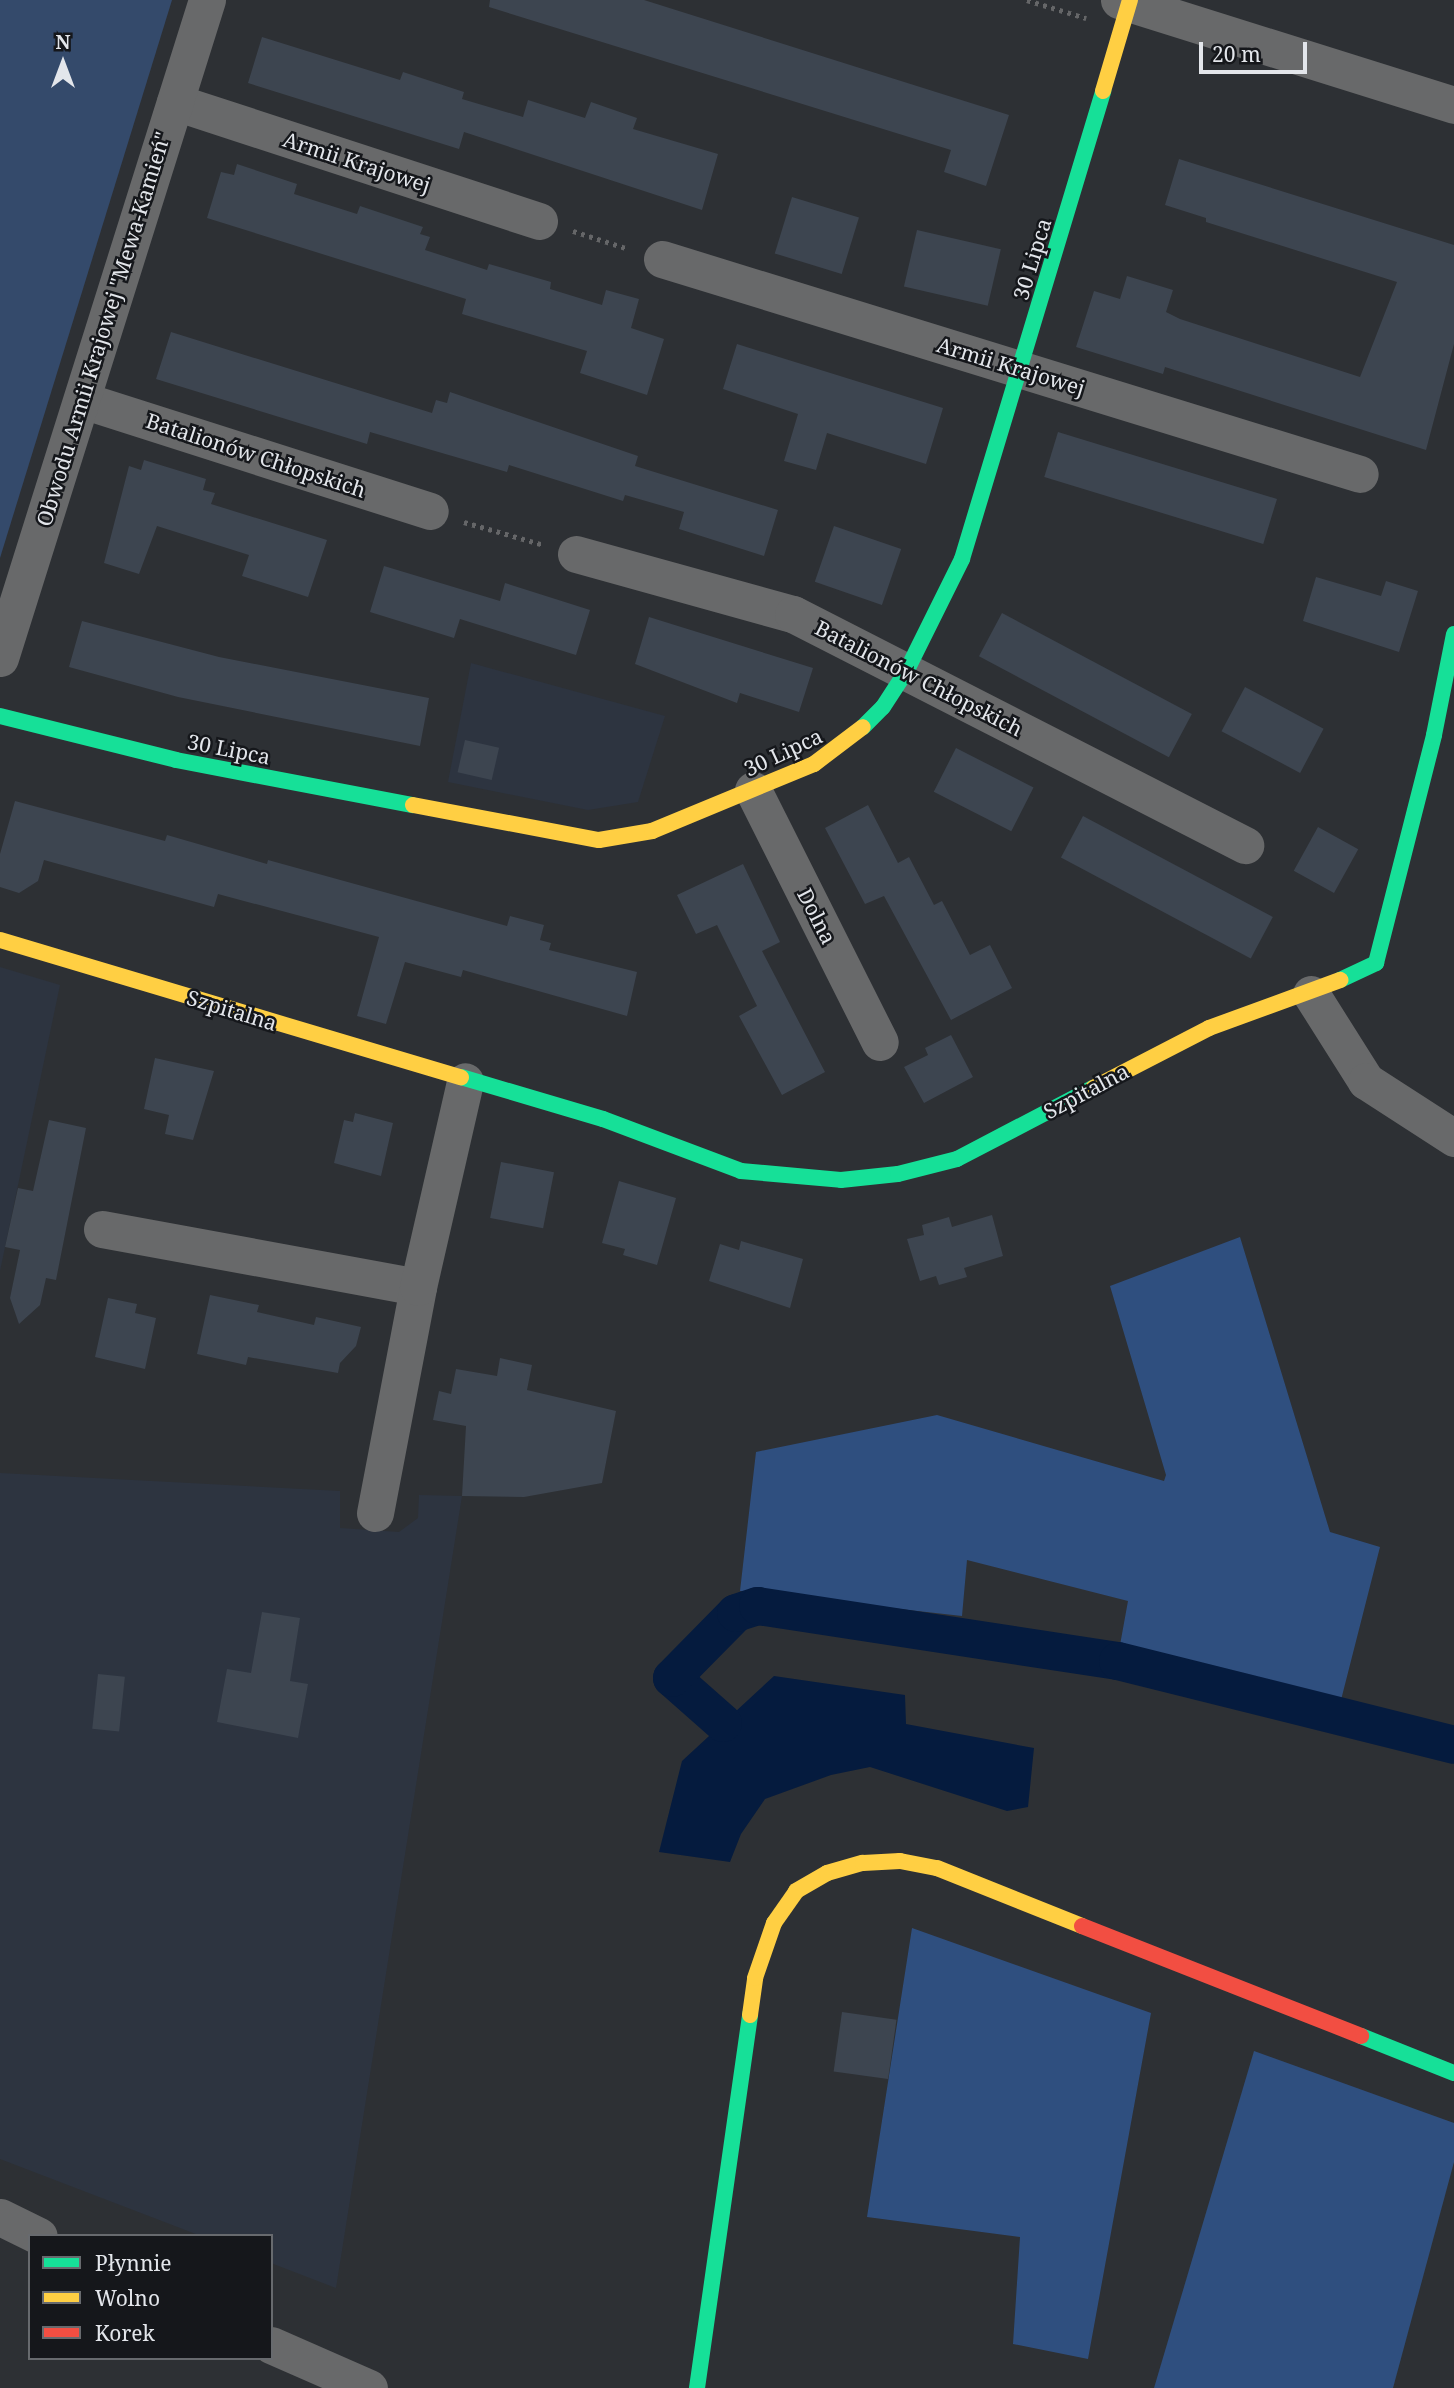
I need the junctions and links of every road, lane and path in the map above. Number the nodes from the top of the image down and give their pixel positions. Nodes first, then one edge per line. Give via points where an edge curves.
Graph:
1 (207, 0) edge
2 (1126, 1) edge
3 (175, 103) junction
4 (1454, 105) edge
5 (539, 221) joint
6 (662, 259) joint
7 (1020, 369) junction
8 (82, 400) junction
9 (1360, 474) dead end
10 (430, 511) joint
11 (576, 554) joint
12 (1454, 634) edge
13 (0, 659) edge
14 (907, 670) junction
15 (0, 716) edge
16 (753, 790) junction
17 (1245, 845) dead end
18 (0, 940) edge
19 (1311, 994) junction
20 (880, 1042) dead end
21 (465, 1081) junction
22 (1454, 1138) edge
23 (102, 1228) dead end
24 (418, 1287) junction
25 (375, 1513) dead end
26 (1454, 2073) edge
27 (0, 2217) edge
28 (35, 2234) edge
29 (273, 2347) edge
30 (369, 2388) edge
31 (697, 2388) edge

1 - 3 street, Obwodu Armii Krajowej "Mewa-Kamień"
2 - 4 street
2 - 7 street, 30 Lipca
3 - 5 street, Armii Krajowej
3 - 8 street, Obwodu Armii Krajowej "Mewa-Kamień"
5 - 6 path
6 - 7 street, Armii Krajowej
7 - 9 street, Armii Krajowej
7 - 14 street, 30 Lipca via 962,558
8 - 10 street, Batalionów Chłopskich
8 - 13 street, Obwodu Armii Krajowej "Mewa-Kamień"
10 - 11 path
11 - 14 street, Batalionów Chłopskich via 793,614
12 - 19 street, Szpitalna via 1434,735 1376,963
14 - 16 street, 30 Lipca via 883,707 843,746
14 - 17 street, Batalionów Chłopskich
15 - 16 street, 30 Lipca via 190,762 599,840 652,831
16 - 20 street, Dolna
18 - 21 street, Szpitalna
19 - 21 street, Szpitalna via 1209,1028 957,1159 898,1174 841,1180 741,1171 603,1119
19 - 22 street via 1366,1081
21 - 24 street
23 - 24 street
24 - 25 street
26 - 31 street via 937,1868 900,1861 863,1863 827,1873 796,1891 774,1923 755,1978
27 - 28 street
29 - 30 street

